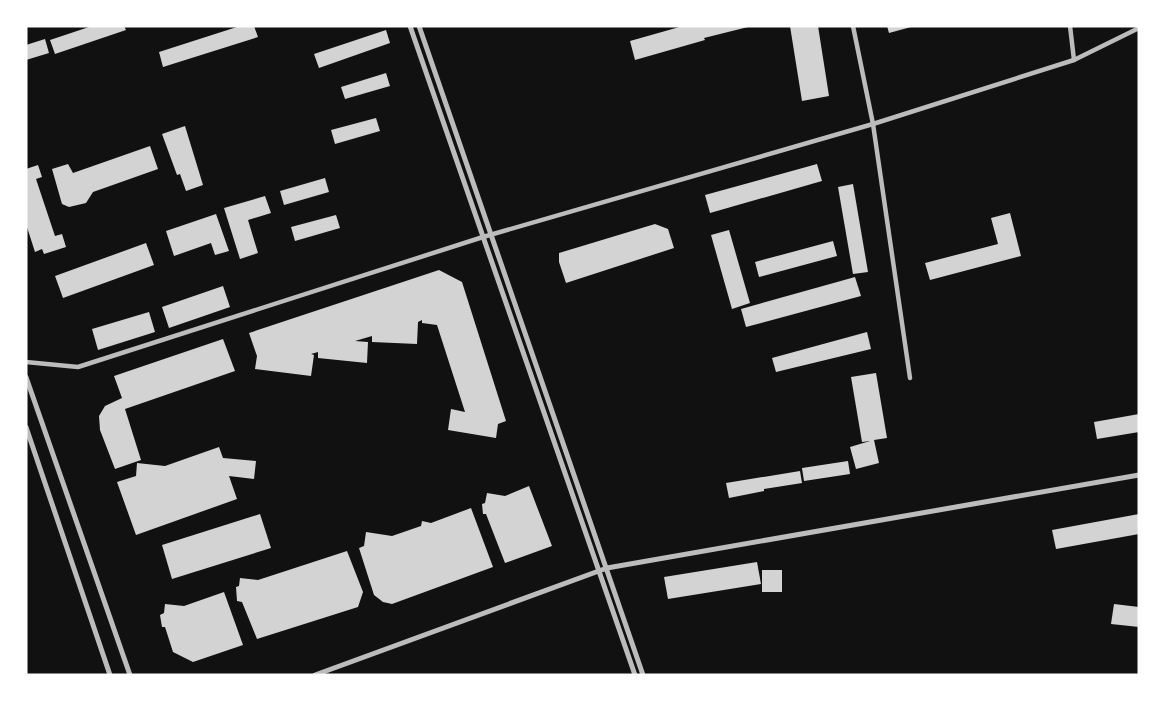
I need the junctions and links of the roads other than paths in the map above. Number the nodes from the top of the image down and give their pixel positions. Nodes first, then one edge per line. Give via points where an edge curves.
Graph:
1 (410, 26) edge
2 (419, 26) edge
3 (854, 26) edge
4 (1070, 26) edge
5 (1139, 28) edge
6 (1074, 60) junction
7 (873, 124) junction
8 (492, 235) junction
9 (483, 237) junction
10 (26, 362) edge
11 (26, 377) edge
12 (910, 378) dead end
13 (26, 427) edge
14 (1139, 474) edge
15 (606, 568) junction
16 (599, 570) junction
17 (110, 675) edge
18 (130, 675) edge
19 (314, 675) edge
20 (635, 675) edge
21 (643, 675) edge

1 - 9 street
2 - 8 street
3 - 7 street
4 - 6 street
5 - 6 street
6 - 7 street
7 - 8 street
7 - 12 street
8 - 9 street
8 - 15 street
9 - 10 street via 78,367
9 - 16 street
11 - 18 street
13 - 17 street
14 - 15 street
15 - 16 street
15 - 21 street
16 - 19 street
16 - 20 street

